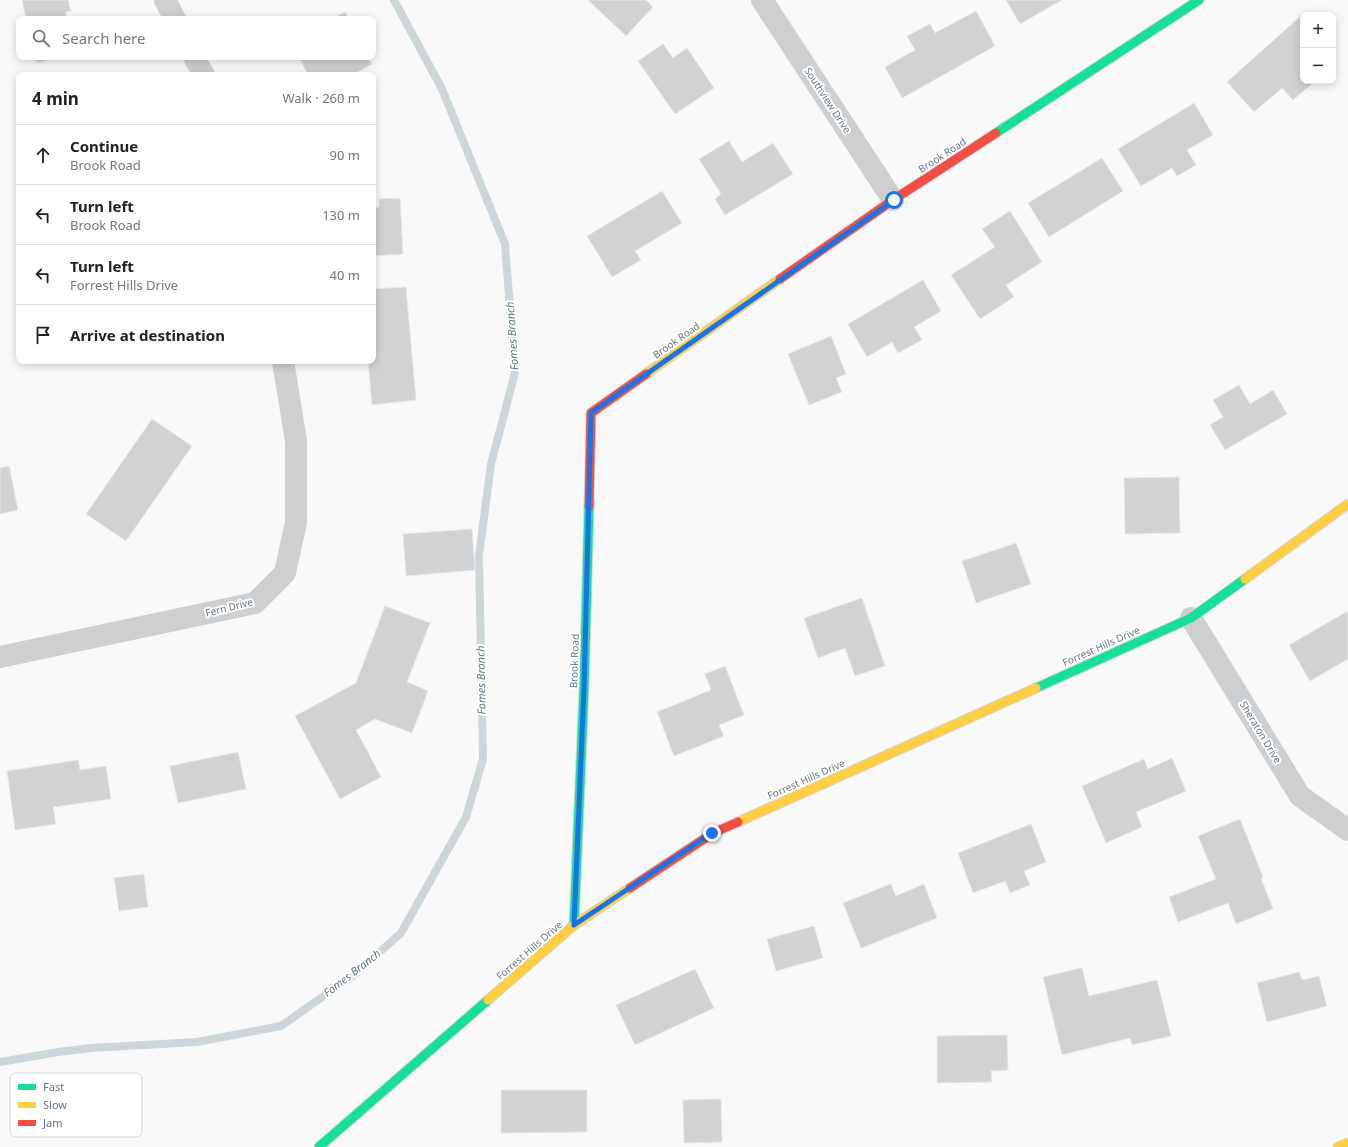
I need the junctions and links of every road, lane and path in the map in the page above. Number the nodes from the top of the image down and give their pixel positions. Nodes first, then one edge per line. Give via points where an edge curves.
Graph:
1 (165, 0) edge
2 (762, 0) edge
3 (1199, 0) edge
4 (173, 16) edge
5 (196, 60) edge
6 (202, 72) edge
7 (894, 200) junction
8 (283, 364) edge
9 (1348, 504) edge
10 (1191, 618) junction
11 (0, 657) edge
12 (1348, 830) edge
13 (574, 925) junction
14 (1348, 1143) edge
15 (319, 1147) edge
16 (1338, 1147) edge

1 - 4 street
2 - 7 street, Southview Drive
3 - 7 main road, Brook Road
5 - 6 street
7 - 13 main road, Brook Road via 591,413 584,688
8 - 11 street, Fern Drive via 296,441 296,522 285,573 255,603
9 - 10 main road, Forrest Hills Drive
10 - 12 street, Sheraton Drive via 1300,796
10 - 13 main road, Forrest Hills Drive via 712,833
13 - 15 main road, Forrest Hills Drive
14 - 16 main road

